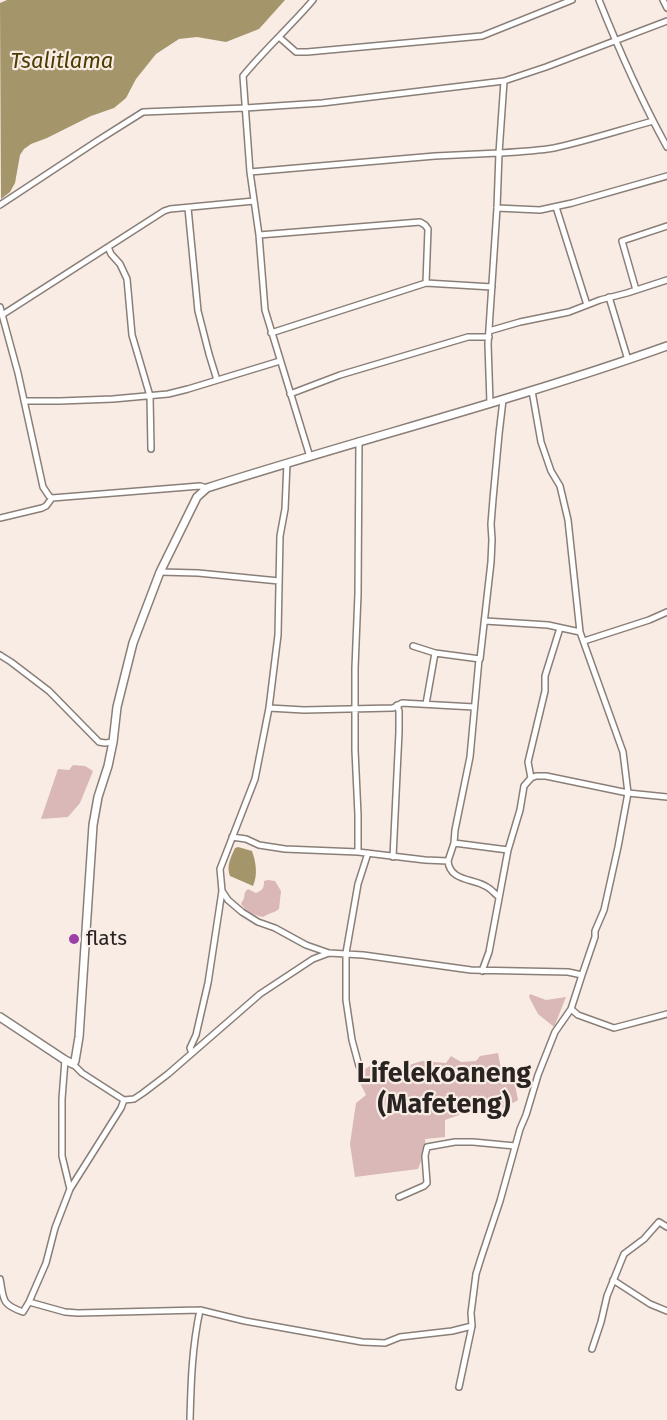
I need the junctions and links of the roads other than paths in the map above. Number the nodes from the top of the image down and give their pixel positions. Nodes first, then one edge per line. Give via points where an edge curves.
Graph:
1 (313, 0) edge
2 (572, 0) edge
3 (599, 0) edge
4 (663, 0) edge
5 (667, 8) edge
6 (667, 21) edge
7 (279, 38) junction
8 (615, 40) junction
9 (504, 81) junction
10 (245, 108) junction
11 (653, 121) junction
12 (667, 147) edge
13 (499, 153) junction
14 (250, 172) junction
15 (667, 176) edge
16 (254, 201) junction
17 (0, 205) edge
18 (556, 207) junction
19 (188, 208) junction
20 (497, 208) junction
21 (667, 226) edge
22 (259, 235) junction
23 (108, 247) junction
24 (667, 280) edge
25 (426, 282) junction
26 (492, 287) junction
27 (636, 290) junction
28 (609, 297) junction
29 (587, 305) junction
30 (0, 307) edge
31 (2, 315) junction
32 (271, 333) junction
33 (489, 334) junction
34 (667, 346) edge
35 (628, 360) junction
36 (280, 361) junction
37 (218, 380) junction
38 (532, 391) junction
39 (290, 394) junction
40 (150, 396) junction
41 (503, 400) junction
42 (24, 401) junction
43 (490, 403) junction
44 (359, 441) junction
45 (151, 449) dead end
46 (310, 457) junction
47 (286, 463) junction
48 (207, 488) junction
49 (52, 498) junction
50 (0, 518) edge
51 (160, 572) junction
52 (279, 582) junction
53 (667, 612) edge
54 (485, 621) junction
55 (560, 628) junction
56 (580, 632) junction
57 (584, 641) junction
58 (413, 646) dead end
59 (435, 653) junction
60 (0, 655) edge
61 (479, 659) junction
62 (426, 704) junction
63 (398, 705) junction
64 (474, 707) junction
65 (269, 708) junction
66 (355, 710) junction
67 (113, 742) junction
68 (531, 778) junction
69 (628, 793) junction
70 (667, 797) edge
71 (232, 837) junction
72 (454, 843) junction
73 (508, 850) junction
74 (358, 852) junction
75 (368, 853) junction
76 (393, 856) junction
77 (448, 861) junction
78 (222, 891) junction
79 (498, 897) junction
80 (329, 953) junction
81 (346, 953) junction
82 (482, 971) junction
83 (582, 975) junction
84 (571, 1009) junction
85 (667, 1014) edge
86 (0, 1017) edge
87 (192, 1053) junction
88 (69, 1062) junction
89 (359, 1066) dead end
90 (124, 1100) junction
91 (515, 1146) junction
92 (70, 1189) junction
93 (399, 1197) dead end
94 (667, 1227) edge
95 (0, 1279) edge
96 (613, 1280) junction
97 (29, 1302) junction
98 (200, 1310) junction
99 (667, 1311) edge
100 (472, 1326) junction
101 (592, 1349) dead end
102 (459, 1387) dead end
103 (190, 1420) edge

1 - 7 street
2 - 7 street via 482,36 307,52 296,51
3 - 8 street
4 - 5 street
6 - 8 street
7 - 10 street via 243,76
8 - 9 street
8 - 11 street
9 - 10 street via 322,103
9 - 13 street
10 - 14 street
10 - 17 street via 143,112
11 - 12 street
11 - 13 street via 555,148
13 - 14 street
13 - 20 street
14 - 16 street
15 - 18 street
16 - 19 street
16 - 22 street
18 - 20 street
18 - 29 street
19 - 23 street via 164,211
19 - 37 street via 198,311
20 - 26 street
21 - 27 street via 622,241
22 - 25 street via 420,222 428,229
22 - 32 street via 265,310
23 - 31 street
23 - 40 street via 127,279 132,335
24 - 27 street
25 - 26 street
25 - 32 street
26 - 33 street
27 - 28 street
28 - 29 street
28 - 35 street
29 - 33 street
30 - 31 street
31 - 42 street
32 - 36 street
33 - 39 street via 434,346
33 - 43 street
34 - 35 street
35 - 38 street
36 - 37 street
36 - 39 street
37 - 40 street
38 - 41 street
38 - 56 street via 541,442 560,486 568,520
39 - 46 street
40 - 42 street
40 - 45 street
41 - 43 street
41 - 54 street
42 - 49 street via 43,487
43 - 44 street
44 - 46 street
44 - 66 street
46 - 47 street
47 - 48 street
47 - 52 street
48 - 49 street
48 - 51 street via 197,496
49 - 50 street via 42,508
51 - 52 street
51 - 67 street via 133,643 117,707
52 - 65 street via 278,635
53 - 57 street
54 - 55 street
54 - 61 street
55 - 56 street
55 - 68 street via 545,676 528,762
56 - 57 street
57 - 69 street via 623,752
58 - 59 street
59 - 61 street
59 - 62 street
60 - 67 street via 49,692 99,741
61 - 64 street
62 - 63 street
62 - 64 street
63 - 66 street
63 - 76 street
64 - 72 street via 470,757
65 - 66 street
65 - 71 street via 255,779
66 - 74 street
67 - 88 street via 93,825 79,1037 77,1056
68 - 69 street via 561,778
68 - 73 street via 524,786
69 - 70 street
69 - 83 street via 604,910
71 - 74 street via 285,849
71 - 78 street via 220,869
72 - 73 street
72 - 77 street
73 - 79 street
74 - 75 street
75 - 76 street
75 - 81 street via 358,884
76 - 77 street
77 - 79 street via 458,877 486,886
78 - 80 street via 258,922
78 - 87 street via 206,994 190,1048
79 - 82 street
80 - 81 street
80 - 87 street via 313,958 260,993
81 - 82 street
81 - 89 street via 346,1000
82 - 83 street
83 - 84 street
84 - 85 street via 614,1028
84 - 91 street via 555,1032
86 - 88 street
87 - 90 street via 143,1094
88 - 90 street
88 - 92 street via 62,1100 62,1156
90 - 92 street
91 - 93 street via 455,1142 427,1146 427,1183
91 - 100 street via 476,1274
92 - 97 street
94 - 96 street via 659,1222 624,1254
95 - 97 street via 9,1307 23,1312
96 - 99 street
96 - 101 street
97 - 98 street via 78,1313
98 - 100 street via 362,1342 385,1343 400,1337
98 - 103 street via 194,1337
100 - 102 street

